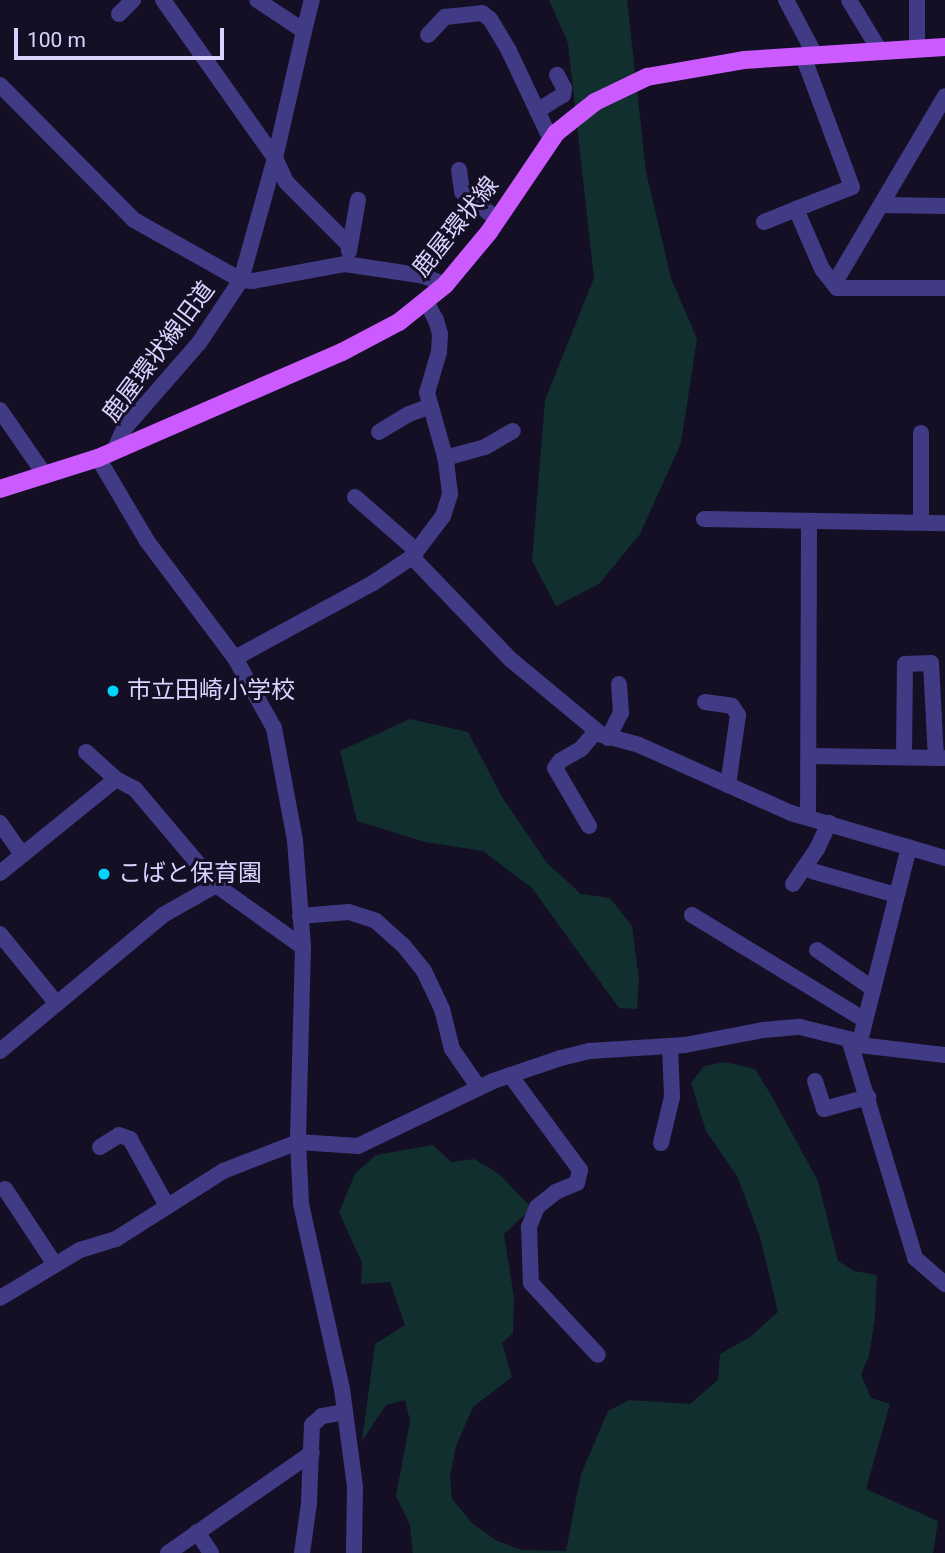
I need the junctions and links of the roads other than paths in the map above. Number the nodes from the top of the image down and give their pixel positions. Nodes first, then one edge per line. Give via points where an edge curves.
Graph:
1 (132, 0) edge
2 (163, 0) edge
3 (257, 0) edge
4 (312, 0) edge
5 (786, 0) edge
6 (849, 0) edge
7 (918, 0) edge
8 (119, 14) dead end
9 (304, 31) junction
10 (428, 35) dead end
11 (917, 47) junction
12 (945, 47) edge
13 (880, 51) junction
14 (809, 56) junction
15 (557, 75) dead end
16 (0, 85) edge
17 (945, 96) edge
18 (537, 111) junction
19 (551, 140) junction
20 (275, 158) junction
21 (459, 170) dead end
22 (358, 200) dead end
23 (881, 205) junction
24 (945, 206) edge
25 (796, 209) junction
26 (497, 219) junction
27 (764, 222) dead end
28 (348, 244) junction
29 (350, 264) junction
30 (241, 280) junction
31 (834, 284) junction
32 (445, 285) junction
33 (945, 288) edge
34 (426, 302) junction
35 (431, 406) junction
36 (0, 410) edge
37 (513, 431) dead end
38 (379, 432) dead end
39 (921, 433) dead end
40 (106, 454) junction
41 (446, 458) junction
42 (45, 475) junction
43 (0, 489) edge
44 (355, 497) dead end
45 (704, 519) dead end
46 (809, 522) junction
47 (921, 522) junction
48 (945, 523) edge
49 (414, 554) junction
50 (235, 658) junction
51 (619, 684) dead end
52 (705, 702) dead end
53 (602, 734) junction
54 (86, 752) dead end
55 (809, 756) junction
56 (904, 757) junction
57 (940, 758) edge
58 (116, 779) junction
59 (728, 785) junction
60 (808, 817) junction
61 (0, 823) edge
62 (829, 823) junction
63 (589, 826) dead end
64 (908, 847) junction
65 (22, 855) junction
66 (945, 858) edge
67 (812, 871) dead end
68 (0, 873) edge
69 (793, 884) dead end
70 (216, 885) junction
71 (896, 895) junction
72 (692, 915) dead end
73 (300, 916) junction
74 (0, 934) edge
75 (303, 947) junction
76 (817, 950) dead end
77 (872, 988) junction
78 (57, 1004) junction
79 (865, 1020) junction
80 (854, 1042) junction
81 (670, 1046) junction
82 (0, 1051) edge
83 (945, 1055) edge
84 (510, 1075) junction
85 (815, 1081) dead end
86 (479, 1088) junction
87 (868, 1097) junction
88 (298, 1142) junction
89 (661, 1143) dead end
90 (100, 1147) dead end
91 (5, 1189) dead end
92 (167, 1206) junction
93 (54, 1263) junction
94 (945, 1284) edge
95 (0, 1298) edge
96 (598, 1355) dead end
97 (345, 1412) junction
98 (312, 1453) junction
99 (197, 1532) junction
100 (168, 1553) edge
101 (211, 1553) edge
102 (302, 1553) edge
103 (354, 1553) edge

1 - 8 street
2 - 20 street
3 - 9 street
4 - 9 street
5 - 14 street
6 - 13 street
7 - 11 street
9 - 20 street
10 - 18 street via 445,17 481,13 490,19
11 - 12 main road, 鹿屋環状線
11 - 13 main road, 鹿屋環状線
13 - 14 main road, 鹿屋環状線
14 - 19 main road, 鹿屋環状線 via 744,60 647,77 595,102
14 - 25 street via 852,187
15 - 18 street via 563,95
16 - 30 street via 134,220
17 - 23 street
18 - 19 street
19 - 26 main road, 鹿屋環状線
20 - 28 street via 286,182
20 - 30 street
21 - 26 street via 461,192
22 - 28 street
23 - 24 street
23 - 31 street
25 - 27 street
25 - 31 street via 822,269
26 - 32 main road, 鹿屋環状線
28 - 29 street
29 - 30 street, 鹿屋環状線旧道
29 - 32 street, 鹿屋環状線旧道 via 424,276
30 - 40 street, 鹿屋環状線旧道 via 199,343
31 - 33 street via 837,288
32 - 34 main road, 鹿屋環状線
34 - 35 street via 440,334 427,393
34 - 40 main road, 鹿屋環状線 via 342,352
35 - 38 street
35 - 41 street
36 - 42 street
37 - 41 street via 485,447
39 - 47 street
40 - 42 main road, 鹿屋環状線
40 - 50 street via 147,541
41 - 49 street via 450,494 443,516
42 - 43 main road, 鹿屋環状線
44 - 49 street
45 - 46 street
46 - 47 street
46 - 55 street
47 - 48 street
49 - 50 street via 373,583
49 - 53 street via 510,659
50 - 73 street via 274,728 295,840
51 - 53 street via 621,713
52 - 59 street via 732,706 738,715
53 - 59 street via 639,745
53 - 63 street via 555,768
54 - 58 street
55 - 56 street
55 - 60 street
56 - 57 street
56 - 57 street via 905,664 931,663
58 - 65 street
58 - 70 street via 135,789
59 - 60 street
60 - 62 street
61 - 65 street
62 - 64 street
62 - 69 street
64 - 66 street
64 - 71 street
65 - 68 street
67 - 71 street
70 - 75 street
70 - 78 street via 163,915
71 - 77 street
72 - 79 street
73 - 75 street
73 - 86 street via 349,912 376,921 403,945 424,971 442,1009 452,1049
74 - 78 street
75 - 88 street
76 - 77 street
77 - 79 street
78 - 82 street
79 - 80 street
80 - 81 street via 800,1027
80 - 83 street
80 - 87 street
81 - 84 street via 589,1051
81 - 89 street via 672,1097
84 - 86 street
84 - 96 street via 580,1170 577,1183 537,1207 529,1227 531,1283
85 - 87 street via 824,1109
86 - 88 street via 358,1146
87 - 94 street via 915,1258
88 - 92 street via 223,1171
88 - 97 street via 301,1204
90 - 92 street via 119,1135 130,1139
91 - 93 street
92 - 93 street via 116,1239
93 - 95 street
97 - 98 street via 322,1416 312,1425
97 - 103 street via 355,1487
98 - 99 street
98 - 102 street
99 - 100 street
99 - 101 street

